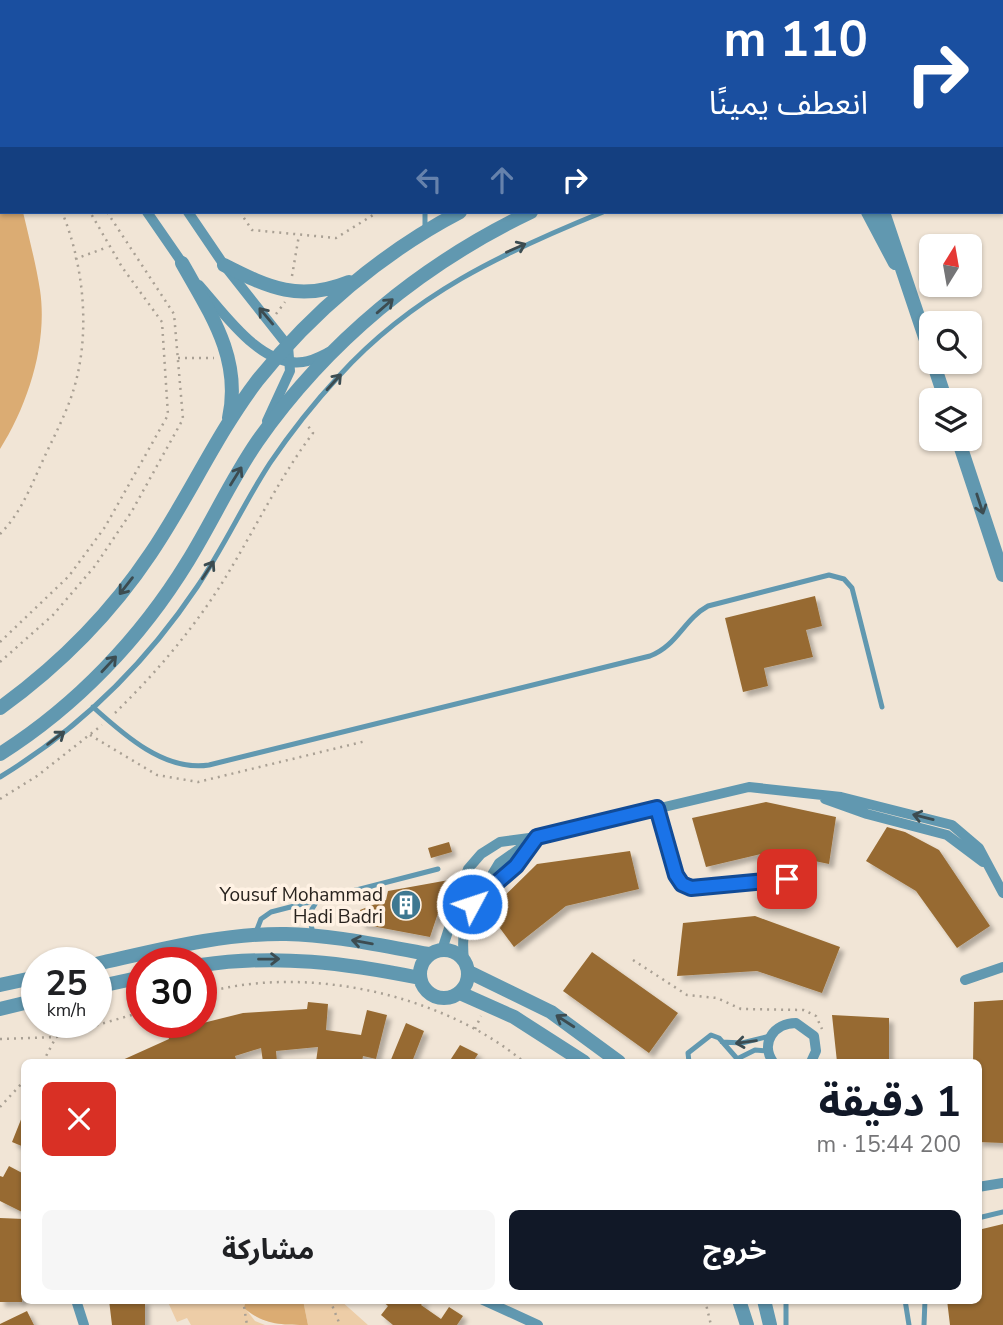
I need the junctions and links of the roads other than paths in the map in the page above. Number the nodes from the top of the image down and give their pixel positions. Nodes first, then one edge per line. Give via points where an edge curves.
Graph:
1 (148, 214) edge
2 (189, 214) edge
3 (425, 214) edge
4 (456, 214) edge
5 (527, 214) edge
6 (598, 214) edge
7 (869, 214) edge
8 (884, 214) edge
9 (424, 232) junction
10 (182, 263) junction
11 (224, 265) junction
12 (904, 274) junction
13 (363, 275) junction
14 (919, 319) edge
15 (288, 346) junction
16 (337, 348) junction
17 (276, 359) junction
18 (291, 363) junction
19 (227, 424) junction
20 (257, 443) junction
21 (962, 451) edge
22 (1003, 575) edge
23 (7, 698) edge
24 (93, 707) junction
25 (882, 707) dead end
26 (0, 708) edge
27 (0, 754) edge
28 (0, 777) edge
29 (657, 808) junction
30 (537, 837) junction
31 (474, 861) junction
32 (438, 869) dead end
33 (493, 871) junction
34 (787, 879) dead end
35 (1003, 893) edge
36 (478, 897) junction
37 (317, 901) junction
38 (255, 935) junction
39 (314, 936) junction
40 (435, 952) junction
41 (112, 961) edge
42 (217, 964) edge
43 (466, 966) junction
44 (1003, 967) edge
45 (420, 978) junction
46 (21, 980) edge
47 (965, 980) dead end
48 (0, 985) edge
49 (460, 993) junction
50 (21, 1004) edge
51 (0, 1009) edge
52 (770, 1036) junction
53 (722, 1042) junction
54 (770, 1057) edge
55 (579, 1059) edge
56 (616, 1059) edge
57 (689, 1059) edge
58 (737, 1059) edge
59 (740, 1059) edge
60 (812, 1059) edge
61 (1003, 1176) edge
62 (1003, 1183) edge
63 (982, 1186) edge
64 (1003, 1212) edge
65 (982, 1217) edge
66 (77, 1304) edge
67 (493, 1304) edge
68 (740, 1304) edge
69 (765, 1304) edge
70 (786, 1304) edge
71 (906, 1304) edge
72 (925, 1304) edge
73 (84, 1325) edge
74 (538, 1325) edge
75 (747, 1325) edge
76 (770, 1325) edge
77 (786, 1325) edge
78 (909, 1325) edge
79 (925, 1325) edge

1 - 10 street
2 - 11 street
3 - 9 lane
4 - 9 street
16 -> 5 street via 444,258
24 -> 6 lane via 177,615 286,440 362,352 407,314 472,270
7 - 12 street
8 - 12 street
9 - 13 street
10 - 17 street via 247,337
10 - 19 street via 219,329 229,358 233,389
11 - 13 street via 282,291 331,289
15 -> 11 street
12 - 14 street
13 - 15 street
15 - 17 street
15 - 18 street
16 - 18 street via 312,360
16 - 20 street via 308,377
17 - 18 street
17 - 19 street
18 - 20 street
19 -> 23 street via 150,554 79,641
27 -> 20 street via 77,695 137,632 187,562
21 -> 22 street
23 - 26 street
24 - 25 lane via 173,763 209,765 650,656 668,647 692,617 708,606 829,575 844,579 852,588
28 -> 24 lane
29 - 30 street
29 - 34 lane via 682,884 691,888
29 - 35 street via 748,787 856,800 952,825 971,839
30 - 31 street via 500,842
30 - 33 street
30 - 36 street via 516,866
31 - 33 street
31 - 40 street
32 - 37 lane
33 - 36 street
36 - 43 street via 465,920
37 - 38 lane via 265,916
37 - 39 lane via 309,914
38 - 39 street
38 - 41 street
40 -> 39 street
40 - 43 street via 454,952
40 - 45 street via 421,965
42 -> 45 street via 295,958
43 - 49 street via 467,984
56 -> 43 street via 551,1012
44 - 47 street
45 - 49 street via 425,990 436,997 448,999
46 - 48 street
49 - 55 street via 514,1017
50 - 51 street
52 -> 53 lane via 751,1042
52 - 54 street
52 - 60 street via 781,1026 796,1023 814,1036
53 - 57 lane via 716,1036 706,1036 688,1053
53 - 58 lane
54 - 59 lane via 755,1050
61 - 63 street
62 - 63 street
64 - 65 lane
66 - 73 street
67 - 74 street
68 - 75 street
69 - 76 street
70 - 77 lane
71 - 78 lane
72 - 79 lane

